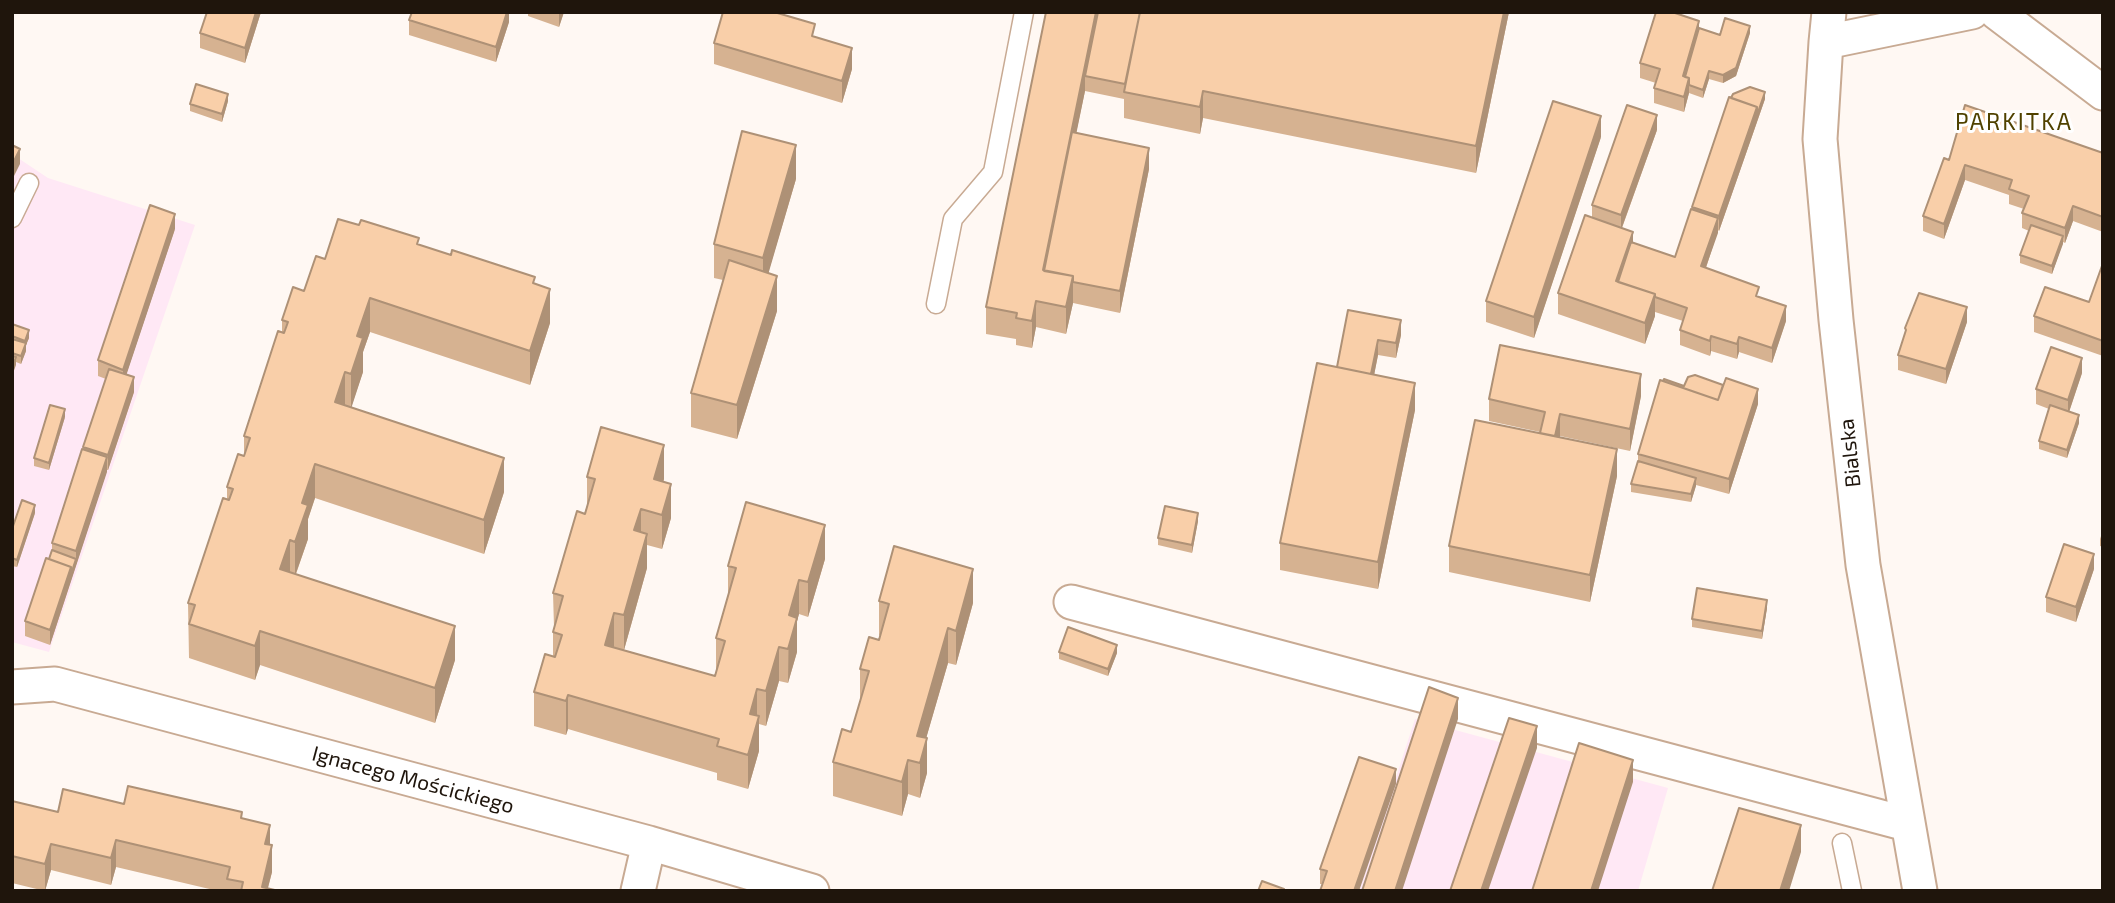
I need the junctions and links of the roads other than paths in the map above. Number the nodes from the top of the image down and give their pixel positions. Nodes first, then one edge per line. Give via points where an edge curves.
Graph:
1 (1024, 12) edge
2 (1972, 12) edge
3 (1996, 12) edge
4 (1827, 27) edge
5 (2103, 93) edge
6 (29, 183) dead end
7 (12, 218) edge
8 (936, 304) dead end
9 (1071, 603) dead end
10 (12, 687) edge
11 (1906, 824) junction
12 (649, 843) junction
13 (1842, 843) dead end
14 (638, 891) edge
15 (812, 891) edge
16 (1852, 891) edge
17 (1920, 891) edge

1 - 8 lane via 993,172 953,219
2 - 4 street
3 - 5 street
4 - 11 street, Bialska via 1820,139 1837,333 1863,565
6 - 7 lane
9 - 11 street
10 - 12 street, Ignacego Mościckiego via 55,684
11 - 17 street, Bialska
12 - 14 street
12 - 15 street, Ignacego Mościckiego
13 - 16 lane

